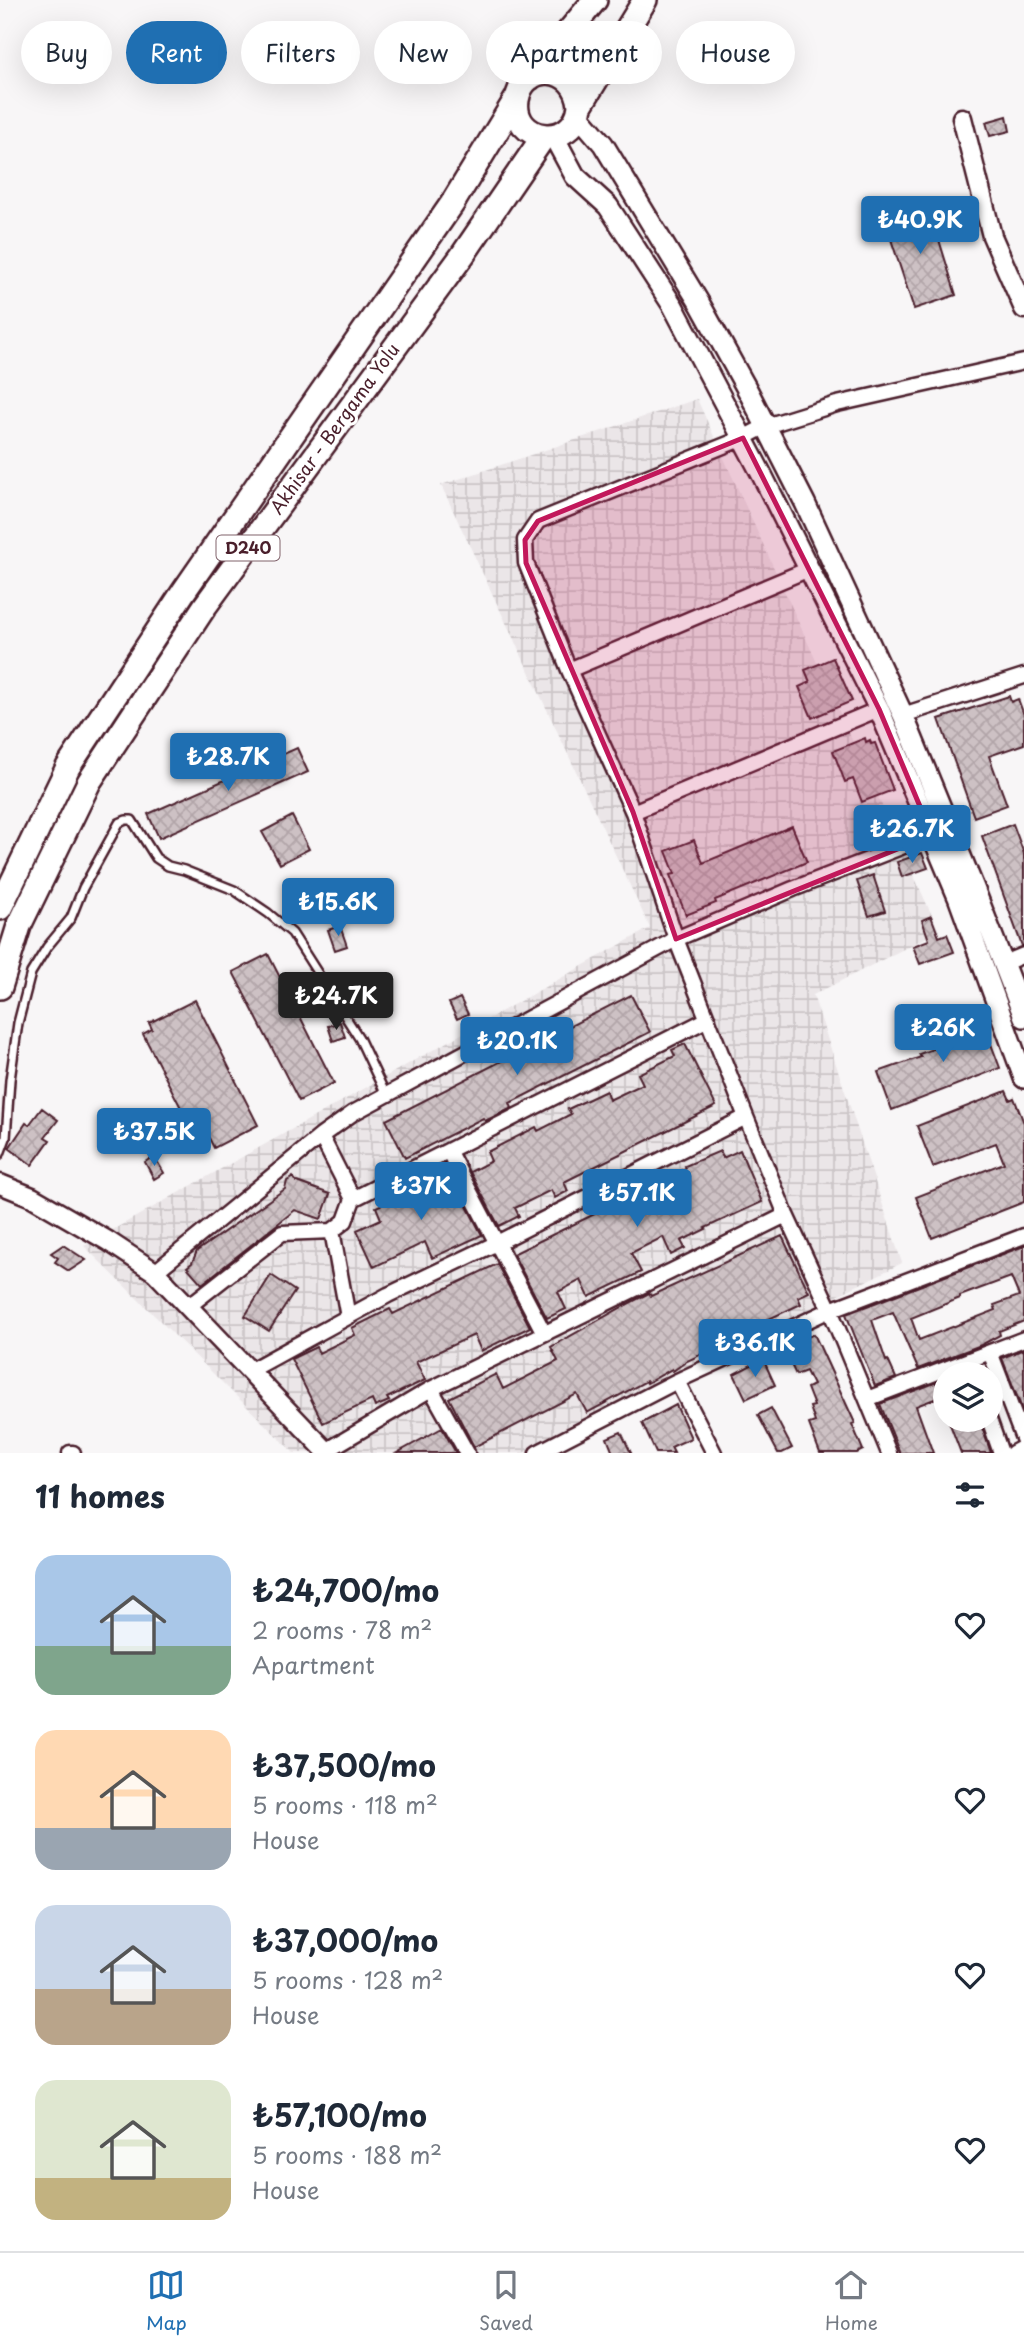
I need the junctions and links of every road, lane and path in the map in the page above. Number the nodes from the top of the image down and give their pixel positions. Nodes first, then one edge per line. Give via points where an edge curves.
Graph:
1 (595, 0) edge
2 (645, 0) edge
3 (523, 87) junction
4 (580, 111) junction
5 (962, 118) dead end
6 (549, 137) junction
7 (1024, 309) edge
8 (1024, 362) edge
9 (766, 426) junction
10 (743, 438) junction
11 (809, 569) junction
12 (569, 670) junction
13 (1024, 676) edge
14 (879, 709) junction
15 (903, 715) junction
16 (633, 813) junction
17 (932, 835) junction
18 (0, 908) edge
19 (676, 939) junction
20 (1024, 955) edge
21 (1002, 964) junction
22 (0, 987) edge
23 (1024, 1017) edge
24 (708, 1019) junction
25 (1024, 1078) edge
26 (386, 1095) junction
27 (746, 1117) junction
28 (321, 1136) junction
29 (449, 1152) junction
30 (0, 1154) edge
31 (0, 1184) edge
32 (353, 1199) junction
33 (786, 1215) junction
34 (332, 1231) junction
35 (1024, 1236) edge
36 (497, 1243) junction
37 (156, 1272) junction
38 (188, 1306) junction
39 (830, 1310) junction
40 (348, 1317) junction
41 (544, 1333) junction
42 (1024, 1339) edge
43 (989, 1352) junction
44 (977, 1362) edge
45 (249, 1371) junction
46 (933, 1379) edge
47 (677, 1381) junction
48 (431, 1389) junction
49 (867, 1399) junction
50 (994, 1432) edge
51 (1024, 1441) edge
52 (1024, 1447) edge
53 (327, 1452) edge
54 (467, 1453) edge
55 (537, 1453) edge
56 (714, 1453) edge
57 (889, 1453) edge
58 (1001, 1453) edge
59 (1013, 1453) edge

1 - 3 highway, Akhisar - Bergama Yolu / D240
2 - 4 highway, Akhisar - Bergama Yolu
3 - 4 highway via 548,72 559,74 575,86
3 - 6 highway via 519,117 525,126
3 - 18 highway, Akhisar - Bergama Yolu / D240 via 452,204 68,767
4 - 6 highway, Akhisar - Bergama Yolu via 573,125
4 - 9 main road via 700,304
5 - 7 street via 992,236
6 - 10 main road via 575,176 608,206 673,306
6 - 22 highway, Akhisar - Bergama Yolu / D240 via 205,606 89,782 19,926
8 - 9 street via 837,404
9 - 10 street
9 - 15 main road
10 - 11 main road
10 - 12 street via 538,521 525,540 526,563
11 - 12 street
11 - 14 main road
12 - 16 street
13 - 15 street
14 - 16 street
14 - 17 main road
15 - 21 main road
16 - 19 street
17 - 19 street
17 - 25 main road
19 - 24 street
19 - 26 street
20 - 21 street
21 - 23 main road
24 - 27 street
24 - 29 street
26 - 28 street
26 - 30 lane via 359,1038 292,933 234,890 156,858 132,820 126,820 119,823 71,918 31,973 18,1023 6,1138
27 - 33 street
27 - 36 street
28 - 32 street
28 - 37 street
29 - 32 street
29 - 36 street
31 - 37 street via 32,1197
32 - 34 street via 345,1221
33 - 39 street
33 - 41 street
34 - 38 street via 282,1233
34 - 40 street
35 - 39 street
36 - 40 street
36 - 41 street
37 - 38 street
38 - 45 street
39 - 47 street
39 - 49 street
40 - 45 street
41 - 48 street
42 - 43 street
43 - 44 street
43 - 51 street
45 - 53 street
46 - 49 street
47 - 55 street
47 - 56 street
48 - 53 street
48 - 54 street
49 - 57 street
50 - 58 street
52 - 59 street

